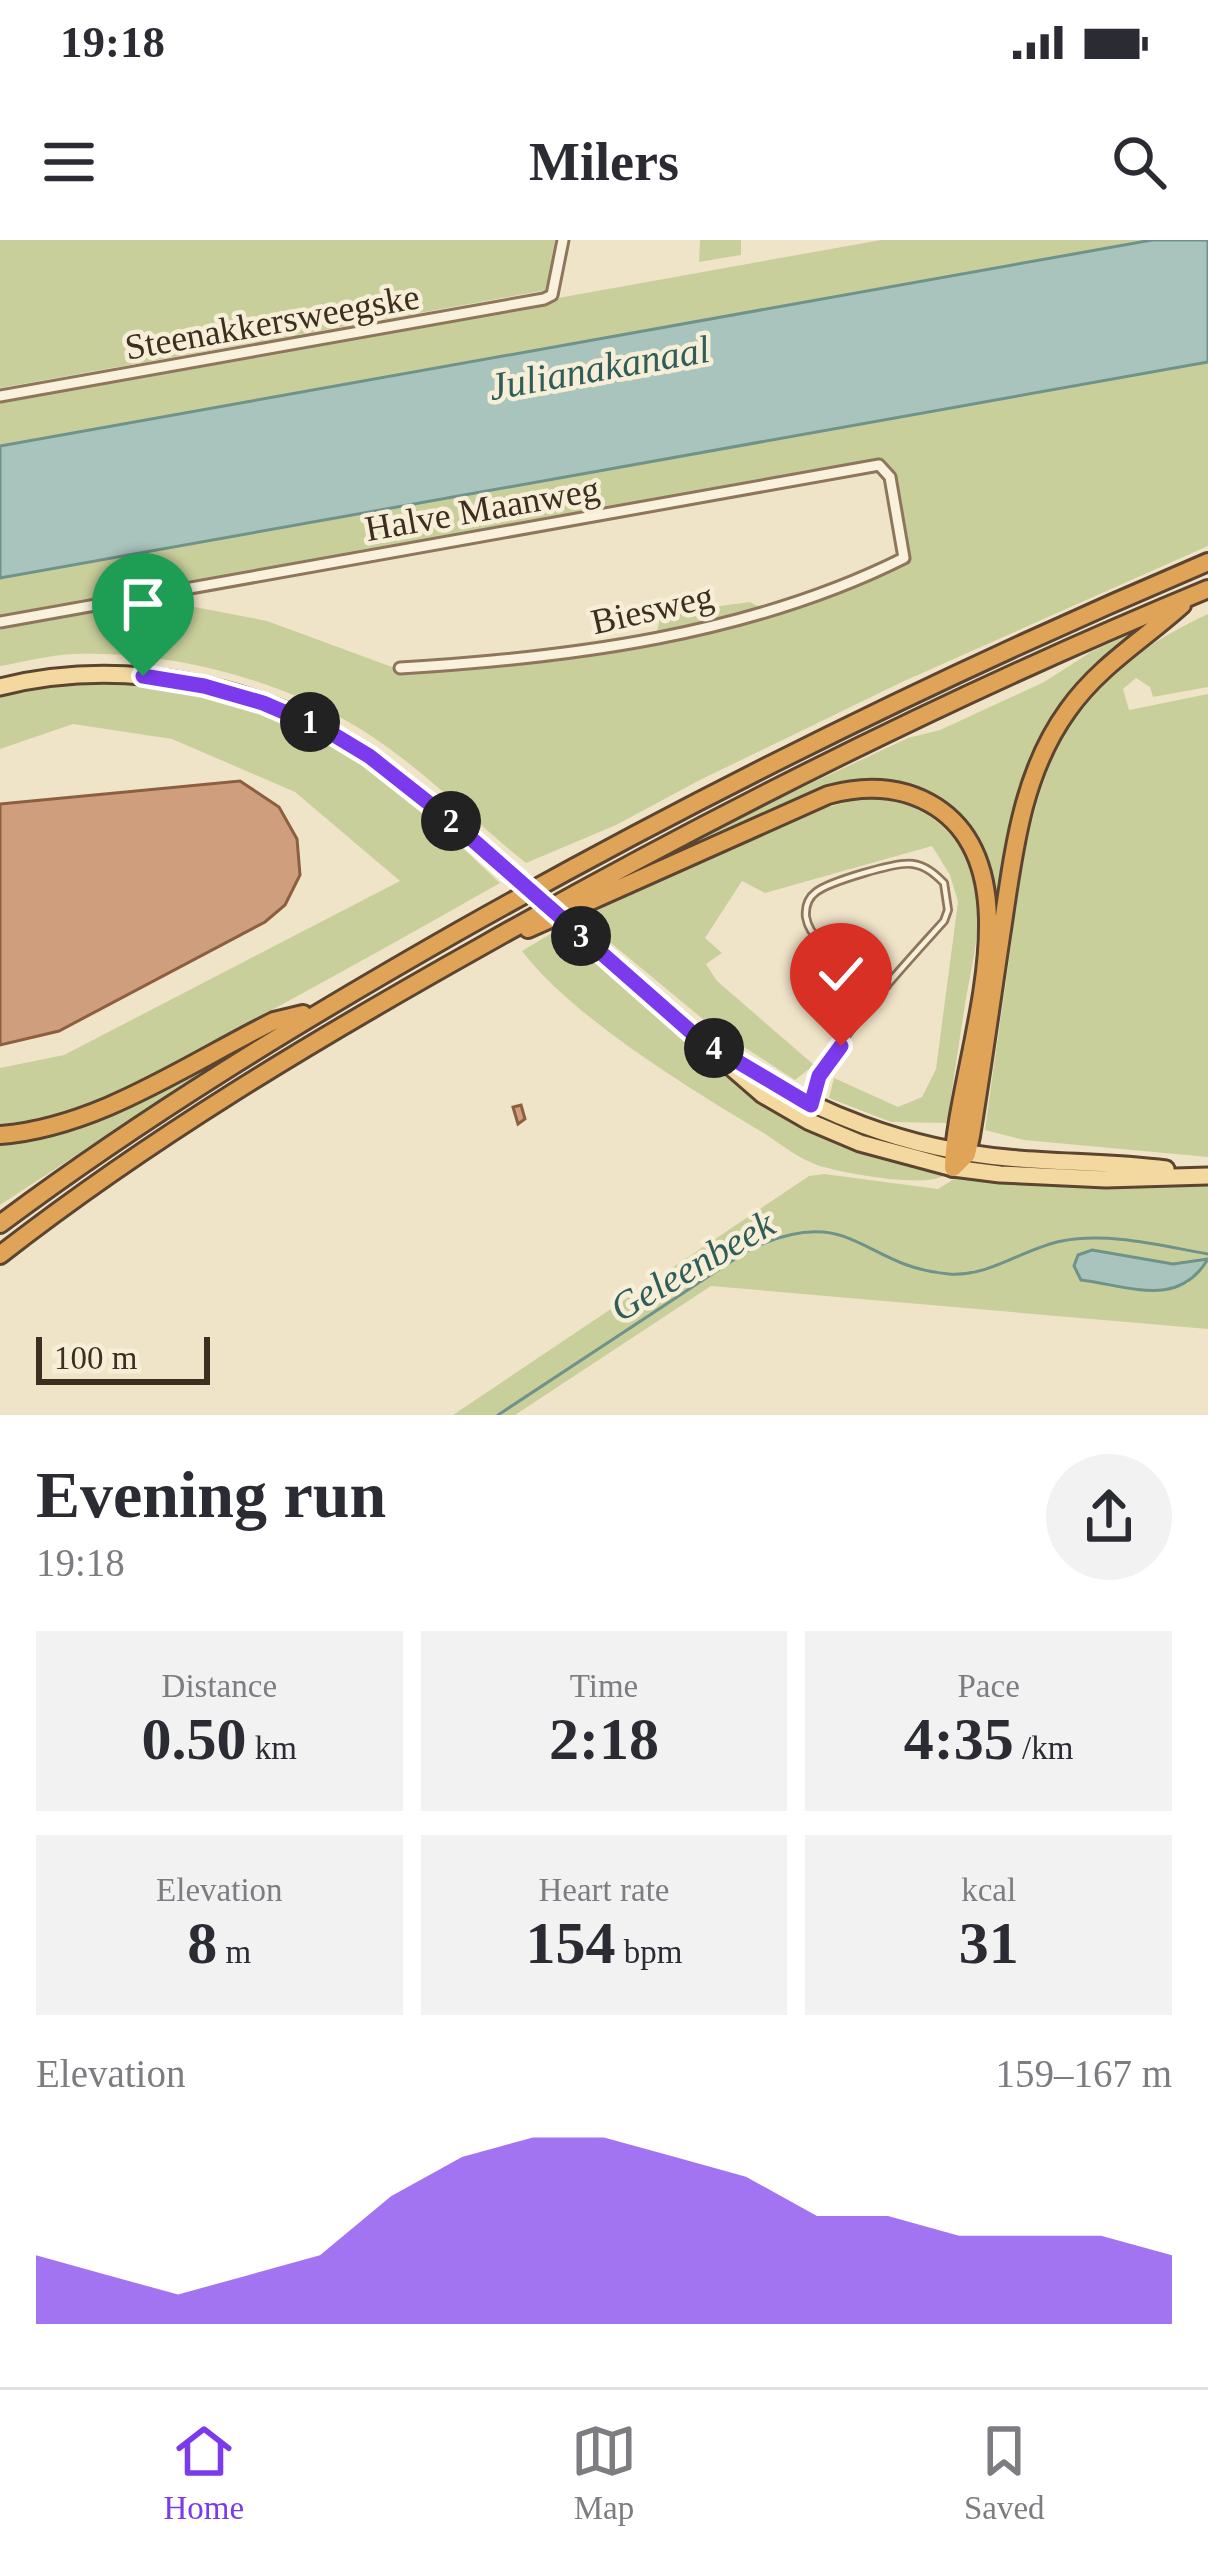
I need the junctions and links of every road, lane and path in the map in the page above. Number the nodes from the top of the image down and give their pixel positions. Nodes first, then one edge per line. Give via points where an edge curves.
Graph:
1 (562, 240) edge
2 (0, 396) edge
3 (904, 555) joint
4 (1208, 562) edge
5 (1201, 592) edge
6 (0, 622) edge
7 (400, 668) dead end
8 (0, 687) edge
9 (487, 942) junction
10 (886, 986) junction
11 (321, 1010) junction
12 (809, 1113) junction
13 (0, 1135) edge
14 (958, 1158) junction
15 (1200, 1176) edge
16 (0, 1224) edge
17 (0, 1255) edge

1 - 2 street, Steenakkersweegske via 553,296
3 - 6 street, Halve Maanweg via 890,477 879,465
3 - 7 street, Biesweg via 826,590 700,627 569,654
4 - 11 highway via 831,732
5 - 9 highway via 844,754
5 - 14 highway via 1080,694 1034,774
8 - 12 main road, bridge via 129,675 204,686 326,730 506,870 763,1095
9 - 14 highway via 557,919 828,795 877,788 920,798 970,843 989,904
9 - 17 highway via 236,1091
10 - 10 lane via 873,966 821,941 806,905 819,890 918,864 944,883 948,910
10 - 12 lane via 819,1076
11 - 13 highway via 274,1021 83,1117
11 - 16 highway
12 - 14 main road via 860,1144
14 - 15 main road via 1051,1178

